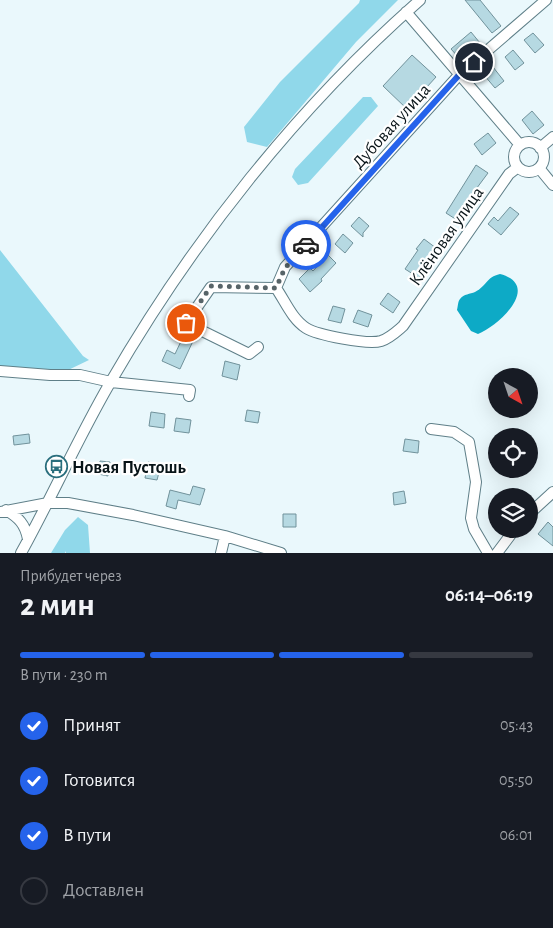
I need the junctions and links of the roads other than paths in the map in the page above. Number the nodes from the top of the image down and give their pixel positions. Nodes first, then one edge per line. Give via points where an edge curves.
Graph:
1 (420, 0) edge
2 (546, 0) edge
3 (406, 12) junction
4 (459, 75) junction
5 (553, 137) edge
6 (520, 145) junction
7 (540, 148) junction
8 (518, 167) junction
9 (539, 168) junction
10 (553, 185) edge
11 (276, 288) junction
12 (258, 347) dead end
13 (0, 370) edge
14 (111, 382) junction
15 (188, 396) dead end
16 (430, 429) dead end
17 (553, 492) edge
18 (48, 503) junction
19 (538, 506) edge
20 (3, 511) edge
21 (225, 536) junction
22 (508, 538) edge
23 (28, 539) junction
24 (21, 553) edge
25 (221, 553) edge
26 (280, 553) edge
27 (488, 553) edge
28 (497, 553) edge

1 - 3 street
2 - 4 street, Дубовая улица
3 - 4 street
3 - 14 street via 342,74 229,205 166,293
4 - 6 street
4 - 11 street, Дубовая улица via 285,268
5 - 7 street
6 - 7 street via 531,143
6 - 8 street via 514,156
7 - 9 street via 544,158
8 - 9 street via 528,172
8 - 11 street, Клёновая улица via 509,174 403,326 381,341 368,343 307,329 297,321
9 - 10 street
11 - 12 street via 211,286 186,323 249,354
13 - 14 street via 80,375
14 - 15 street via 190,390
14 - 18 street
16 - 27 street via 454,432 469,442 476,482 471,518
17 - 19 street
18 - 20 street
18 - 21 street via 77,504
18 - 23 street
20 - 23 street via 22,522
21 - 25 street
21 - 26 street
22 - 28 street
23 - 24 street

